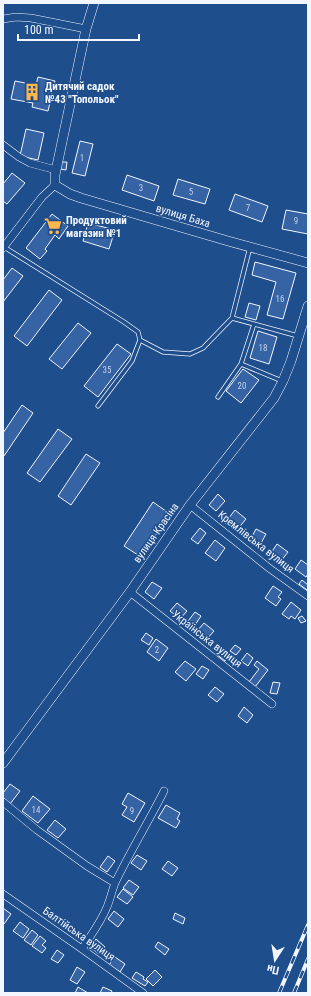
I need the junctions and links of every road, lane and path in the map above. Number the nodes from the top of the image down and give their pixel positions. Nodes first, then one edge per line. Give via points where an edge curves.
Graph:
1 (94, 3) edge
2 (3, 19) edge
3 (86, 29) junction
4 (3, 145) edge
5 (56, 170) junction
6 (55, 184) junction
7 (250, 247) junction
8 (3, 248) edge
9 (308, 263) edge
10 (308, 306) edge
11 (232, 318) junction
12 (254, 324) junction
13 (299, 336) junction
14 (140, 340) junction
15 (241, 364) junction
16 (283, 381) junction
17 (218, 397) dead end
18 (98, 406) dead end
19 (190, 505) junction
20 (130, 592) junction
21 (308, 596) edge
22 (272, 704) dead end
23 (3, 764) edge
24 (164, 791) dead end
25 (3, 802) edge
26 (115, 883) junction
27 (3, 894) edge
28 (82, 949) junction
29 (143, 993) edge

1 - 3 street
2 - 3 street via 31,18
3 - 5 street
4 - 5 street via 30,163
5 - 6 street
6 - 7 street, вулиця Баха via 81,198
6 - 8 street
7 - 9 street, вулиця Баха
7 - 11 lane
8 - 14 lane via 124,322 138,332
10 - 13 street, вулиця Красіна
11 - 12 lane
11 - 14 lane via 203,348 190,354 163,352
12 - 13 lane
12 - 15 lane
13 - 16 street, вулиця Красіна
14 - 18 lane via 132,361
15 - 16 lane
15 - 17 lane
16 - 19 street, вулиця Красіна via 274,398
19 - 20 street, вулиця Красіна
19 - 21 street, Кремлівська вулиця
20 - 22 street, Українська вулиця
20 - 23 street, вулиця Красіна
24 - 26 street
25 - 26 street via 37,830
26 - 28 street via 102,918
27 - 28 street, Балтійська вулиця
28 - 29 street, Балтійська вулиця

